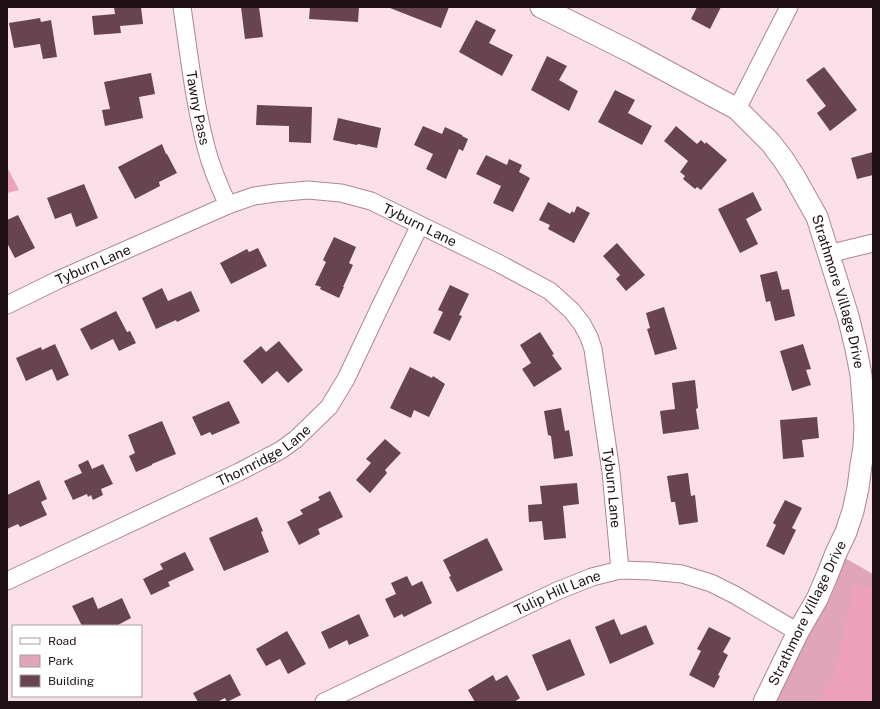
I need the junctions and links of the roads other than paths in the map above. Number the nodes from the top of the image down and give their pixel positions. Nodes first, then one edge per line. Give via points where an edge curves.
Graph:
1 (182, 7) edge
2 (540, 7) edge
3 (789, 7) edge
4 (737, 109) junction
5 (228, 205) junction
6 (420, 225) junction
7 (873, 243) edge
8 (828, 254) junction
9 (7, 305) edge
10 (620, 570) junction
11 (7, 581) edge
12 (798, 632) junction
13 (324, 702) edge
14 (764, 702) edge

1 - 5 street, Tawny Pass via 204,140
2 - 4 street, Strathmore Village Drive
3 - 4 street
4 - 8 street, Strathmore Village Drive via 770,142 794,176 817,218
5 - 6 street, Tyburn Lane via 254,196 275,193 308,190 341,193 371,201
5 - 9 street, Tyburn Lane
6 - 10 street, Tyburn Lane via 550,291 582,324 593,349 611,472
6 - 11 street, Thornridge Lane via 346,380 329,407 296,439 281,450 239,472
7 - 8 street
8 - 12 street, Strathmore Village Drive via 848,316 861,375 864,448 858,488 846,532 817,599
10 - 12 street, Tulip Hill Lane via 682,574 711,582
10 - 13 street, Tulip Hill Lane via 557,590
12 - 14 street, Strathmore Village Drive

